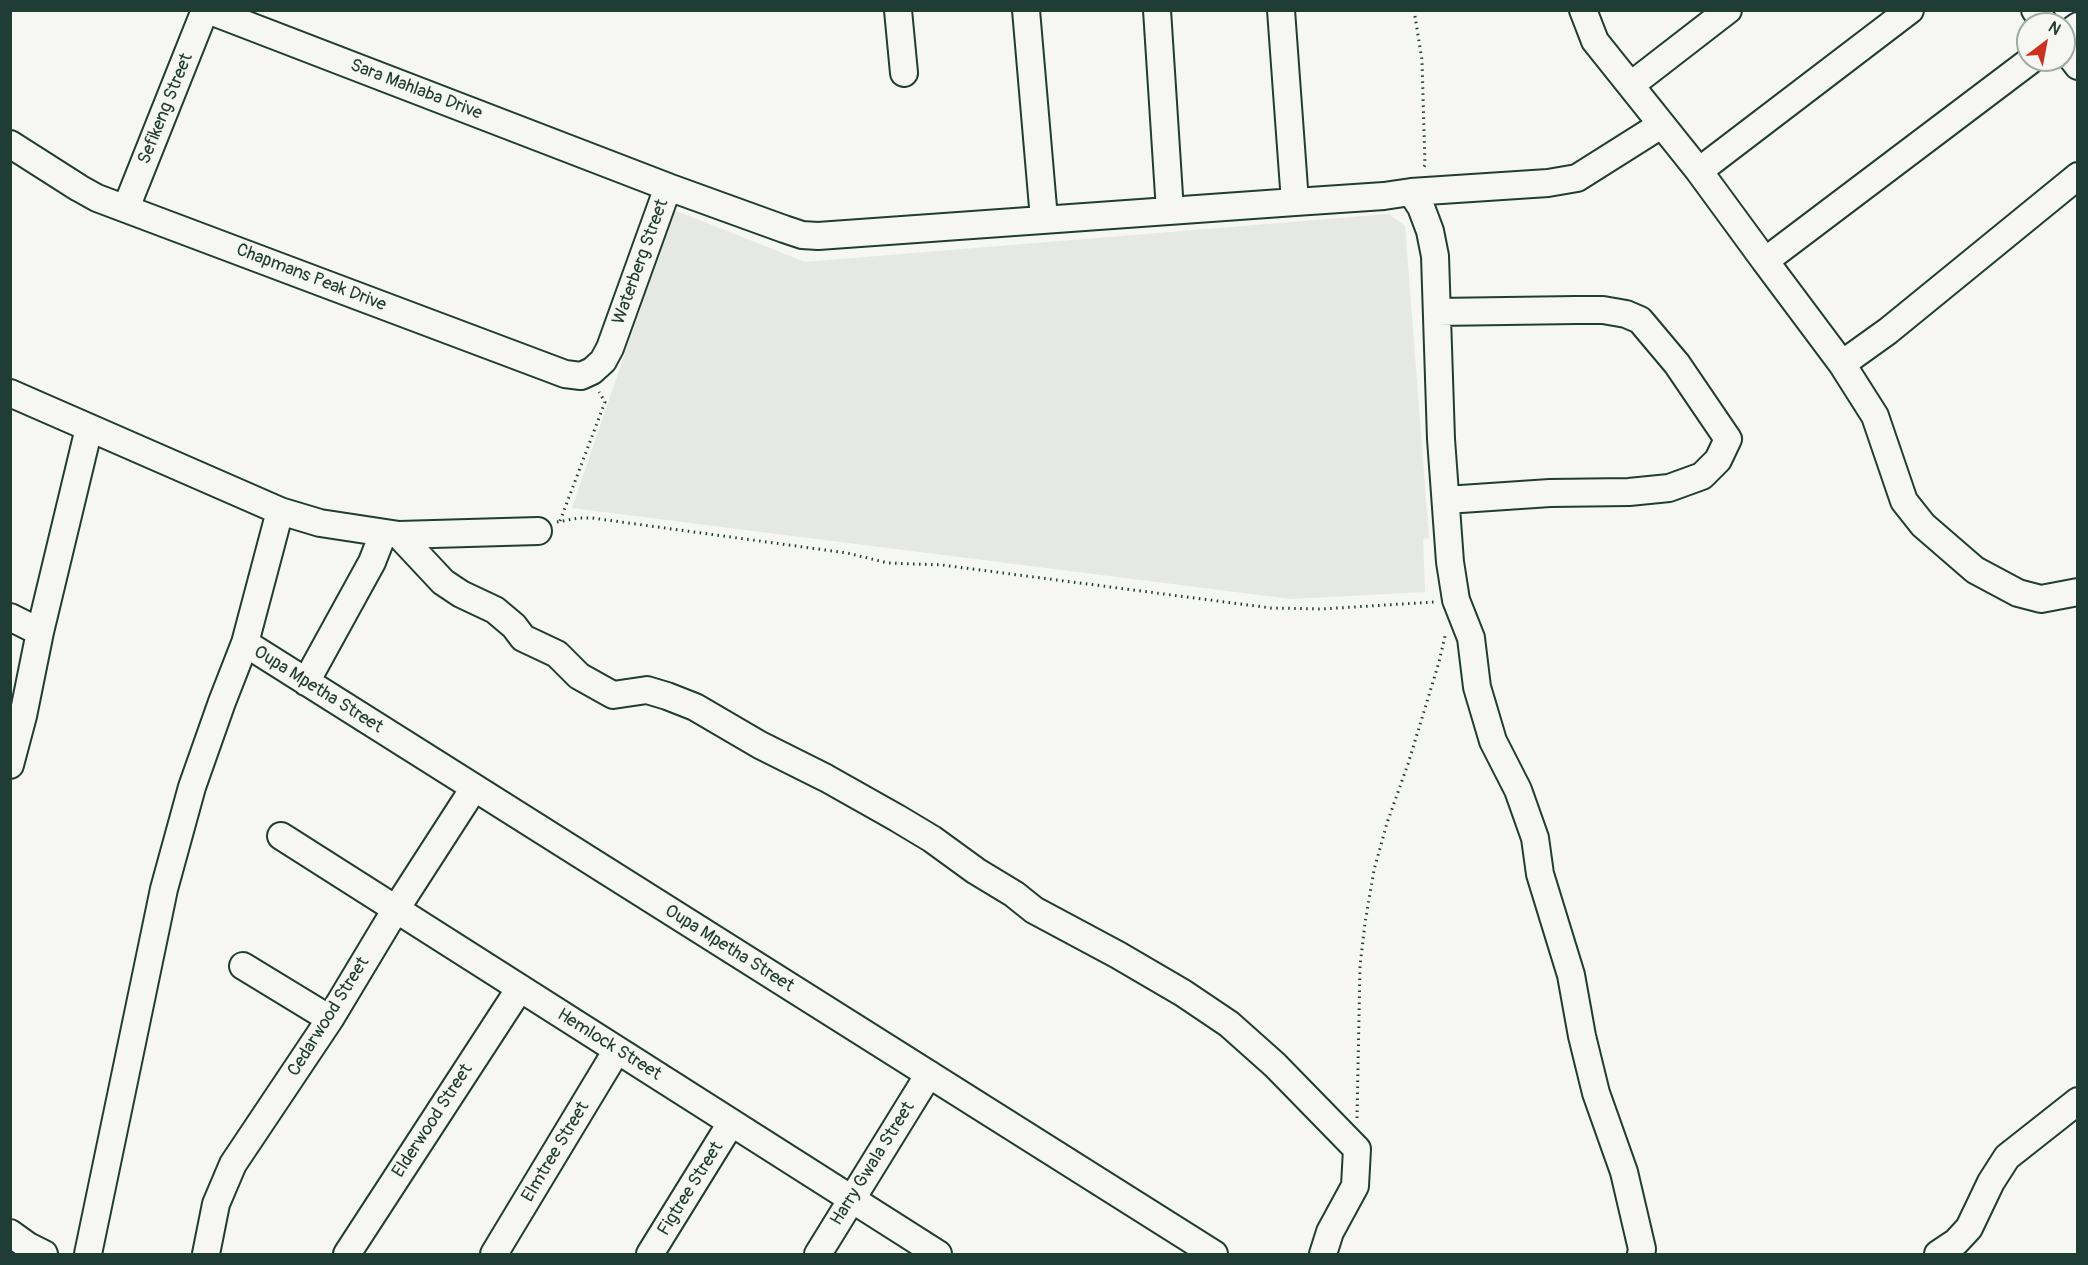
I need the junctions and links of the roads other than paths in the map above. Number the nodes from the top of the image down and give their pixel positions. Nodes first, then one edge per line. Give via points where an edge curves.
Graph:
1 (207, 10) edge
2 (898, 10) edge
3 (1026, 10) edge
4 (1157, 10) edge
5 (1281, 10) edge
6 (1582, 10) edge
7 (1728, 10) edge
8 (1910, 10) edge
9 (2016, 71) edge
10 (904, 73) dead end
11 (1631, 85) junction
12 (1661, 125) junction
13 (10, 144) edge
14 (624, 170) joint
15 (1699, 171) junction
16 (2078, 176) edge
17 (668, 187) junction
18 (1411, 192) junction
19 (1295, 202) junction
20 (126, 208) junction
21 (1170, 211) junction
22 (1044, 219) junction
23 (1765, 261) junction
24 (1437, 312) junction
25 (1842, 364) junction
26 (587, 373) joint
27 (10, 393) edge
28 (89, 428) junction
29 (1446, 500) junction
30 (280, 512) junction
31 (549, 526) road end
32 (391, 535) junction
33 (2078, 592) edge
34 (10, 616) edge
35 (40, 632) junction
36 (245, 643) junction
37 (306, 682) junction
38 (10, 765) edge
39 (474, 788) junction
40 (281, 836) dead end
41 (396, 909) junction
42 (243, 966) dead end
43 (520, 988) junction
44 (330, 1019) junction
45 (617, 1050) junction
46 (929, 1074) junction
47 (2078, 1101) edge
48 (731, 1123) junction
49 (852, 1200) junction
50 (10, 1233) edge
51 (44, 1254) edge
52 (88, 1254) edge
53 (206, 1254) edge
54 (346, 1254) edge
55 (494, 1254) edge
56 (650, 1254) edge
57 (818, 1254) edge
58 (938, 1254) edge
59 (1214, 1254) edge
60 (1323, 1254) edge
61 (1641, 1254) edge
62 (1938, 1254) edge

1 - 14 street, Sara Mahlaba Drive
1 - 20 street, Sefikeng Street
2 - 10 street
3 - 22 street
4 - 21 street
5 - 19 street
6 - 11 street via 1595,42
7 - 11 street
8 - 15 street
9 - 23 street
11 - 12 street
12 - 15 street
12 - 18 street via 1577,178
13 - 20 street, Chapmans Peak Drive via 79,188
14 - 17 street, Waterberg Street
15 - 23 street
16 - 25 street
17 - 22 street via 784,230 818,237
17 - 26 street, Waterberg Street via 610,348 603,361
18 - 19 street
18 - 24 street via 1430,231
19 - 21 street
20 - 26 street, Chapmans Peak Drive via 565,374
21 - 22 street
23 - 25 street
24 - 29 street
24 - 29 street via 1603,310 1640,320 1677,364 1728,439 1718,460 1702,476 1669,488
25 - 33 street via 1875,416 1904,501 1923,525 1975,570 2018,593 2041,599
27 - 28 street
28 - 30 street
28 - 35 street
29 - 61 street via 1456,600 1471,638 1477,687 1493,741 1518,790 1535,838 1540,874 1571,975 1596,1093 1624,1172
30 - 32 street
30 - 36 street
31 - 32 street
32 - 37 street
32 - 60 street via 443,582 495,610 523,638 557,654 579,676 613,695 647,690 695,707 826,778 932,839 1034,910 1183,993 1246,1038 1357,1149 1355,1186 1330,1232
34 - 35 street
35 - 38 street
36 - 37 street, Oupa Mpetha Street
36 - 52 street via 192,788 164,889
37 - 39 street, Oupa Mpetha Street
39 - 41 street, Cedarwood Street
39 - 46 street, Oupa Mpetha Street
40 - 41 street, Hemlock Street
41 - 43 street, Hemlock Street
41 - 44 street, Cedarwood Street
42 - 44 street
43 - 45 street, Hemlock Street
43 - 54 street, Elderwood Street
44 - 53 street, Cedarwood Street via 234,1164 216,1204
45 - 48 street, Hemlock Street
45 - 55 street, Elmtree Street
46 - 49 street, Harry Gwala Street
46 - 59 street, Oupa Mpetha Street
47 - 62 street via 2007,1157 1969,1228
48 - 49 street, Hemlock Street
48 - 56 street, Figtree Street
49 - 57 street, Harry Gwala Street
49 - 58 street, Hemlock Street
50 - 51 street

